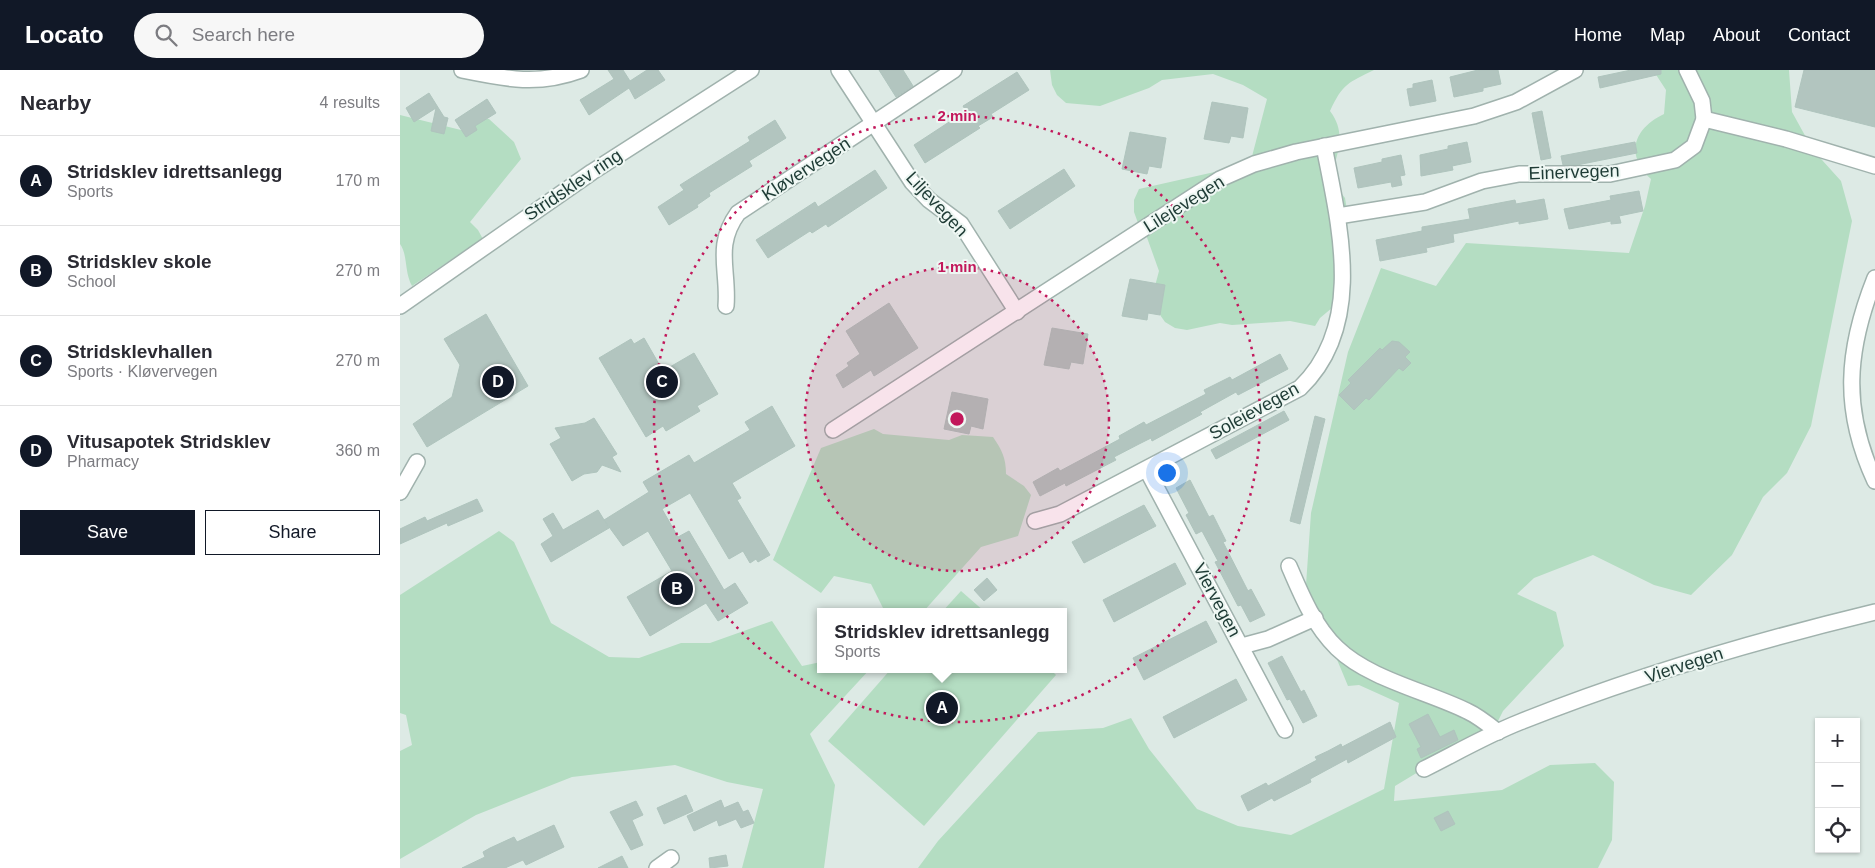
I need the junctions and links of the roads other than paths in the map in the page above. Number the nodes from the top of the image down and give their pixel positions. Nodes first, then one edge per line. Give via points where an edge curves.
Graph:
1 (462, 70) edge
2 (581, 70) edge
3 (752, 70) edge
4 (839, 70) edge
5 (954, 70) edge
6 (1575, 70) edge
7 (1687, 70) edge
8 (1704, 119) junction
9 (875, 124) junction
10 (1324, 146) junction
11 (1875, 166) edge
12 (1338, 216) junction
13 (1875, 278) edge
14 (400, 306) edge
15 (726, 306) dead end
16 (1017, 312) junction
17 (833, 430) dead end
18 (417, 462) dead end
19 (1147, 470) junction
20 (1875, 481) edge
21 (400, 492) edge
22 (1035, 521) dead end
23 (1290, 566) dead end
24 (1875, 612) edge
25 (1315, 618) junction
26 (1242, 646) junction
27 (1285, 730) dead end
28 (1498, 732) junction
29 (1424, 769) dead end
30 (671, 858) dead end
31 (657, 868) edge

1 - 2 street via 531,81 561,78
3 - 14 street, Stridsklev ring via 592,172
4 - 9 street, Liljevegen
5 - 9 street, Kløvervegen
6 - 10 street, Lilejevegen via 1516,102 1482,113
7 - 8 street via 1702,101
8 - 11 street
8 - 12 street, Einervegen via 1694,146 1675,160 1610,174 1519,174 1482,181 1425,202
9 - 15 street, Kløvervegen via 738,213 728,227 724,243
9 - 16 street, Liljevegen via 917,187 961,224
10 - 12 street, Soleievegen
10 - 16 street, Lilejevegen via 1254,164 1220,179
12 - 19 street, Soleievegen via 1343,276 1341,298 1330,341 1315,372 1300,388
13 - 20 street via 1860,319 1851,380 1854,423
16 - 17 street, Lilejevegen
18 - 21 street
19 - 22 street, Soleievegen via 1060,514
19 - 26 street, Viervegen
23 - 25 street
24 - 28 street, Viervegen via 1752,642 1574,702
25 - 26 street via 1268,639
25 - 28 street via 1338,649 1358,664 1466,711
26 - 27 street, Viervegen
28 - 29 street, Viervegen
30 - 31 street

